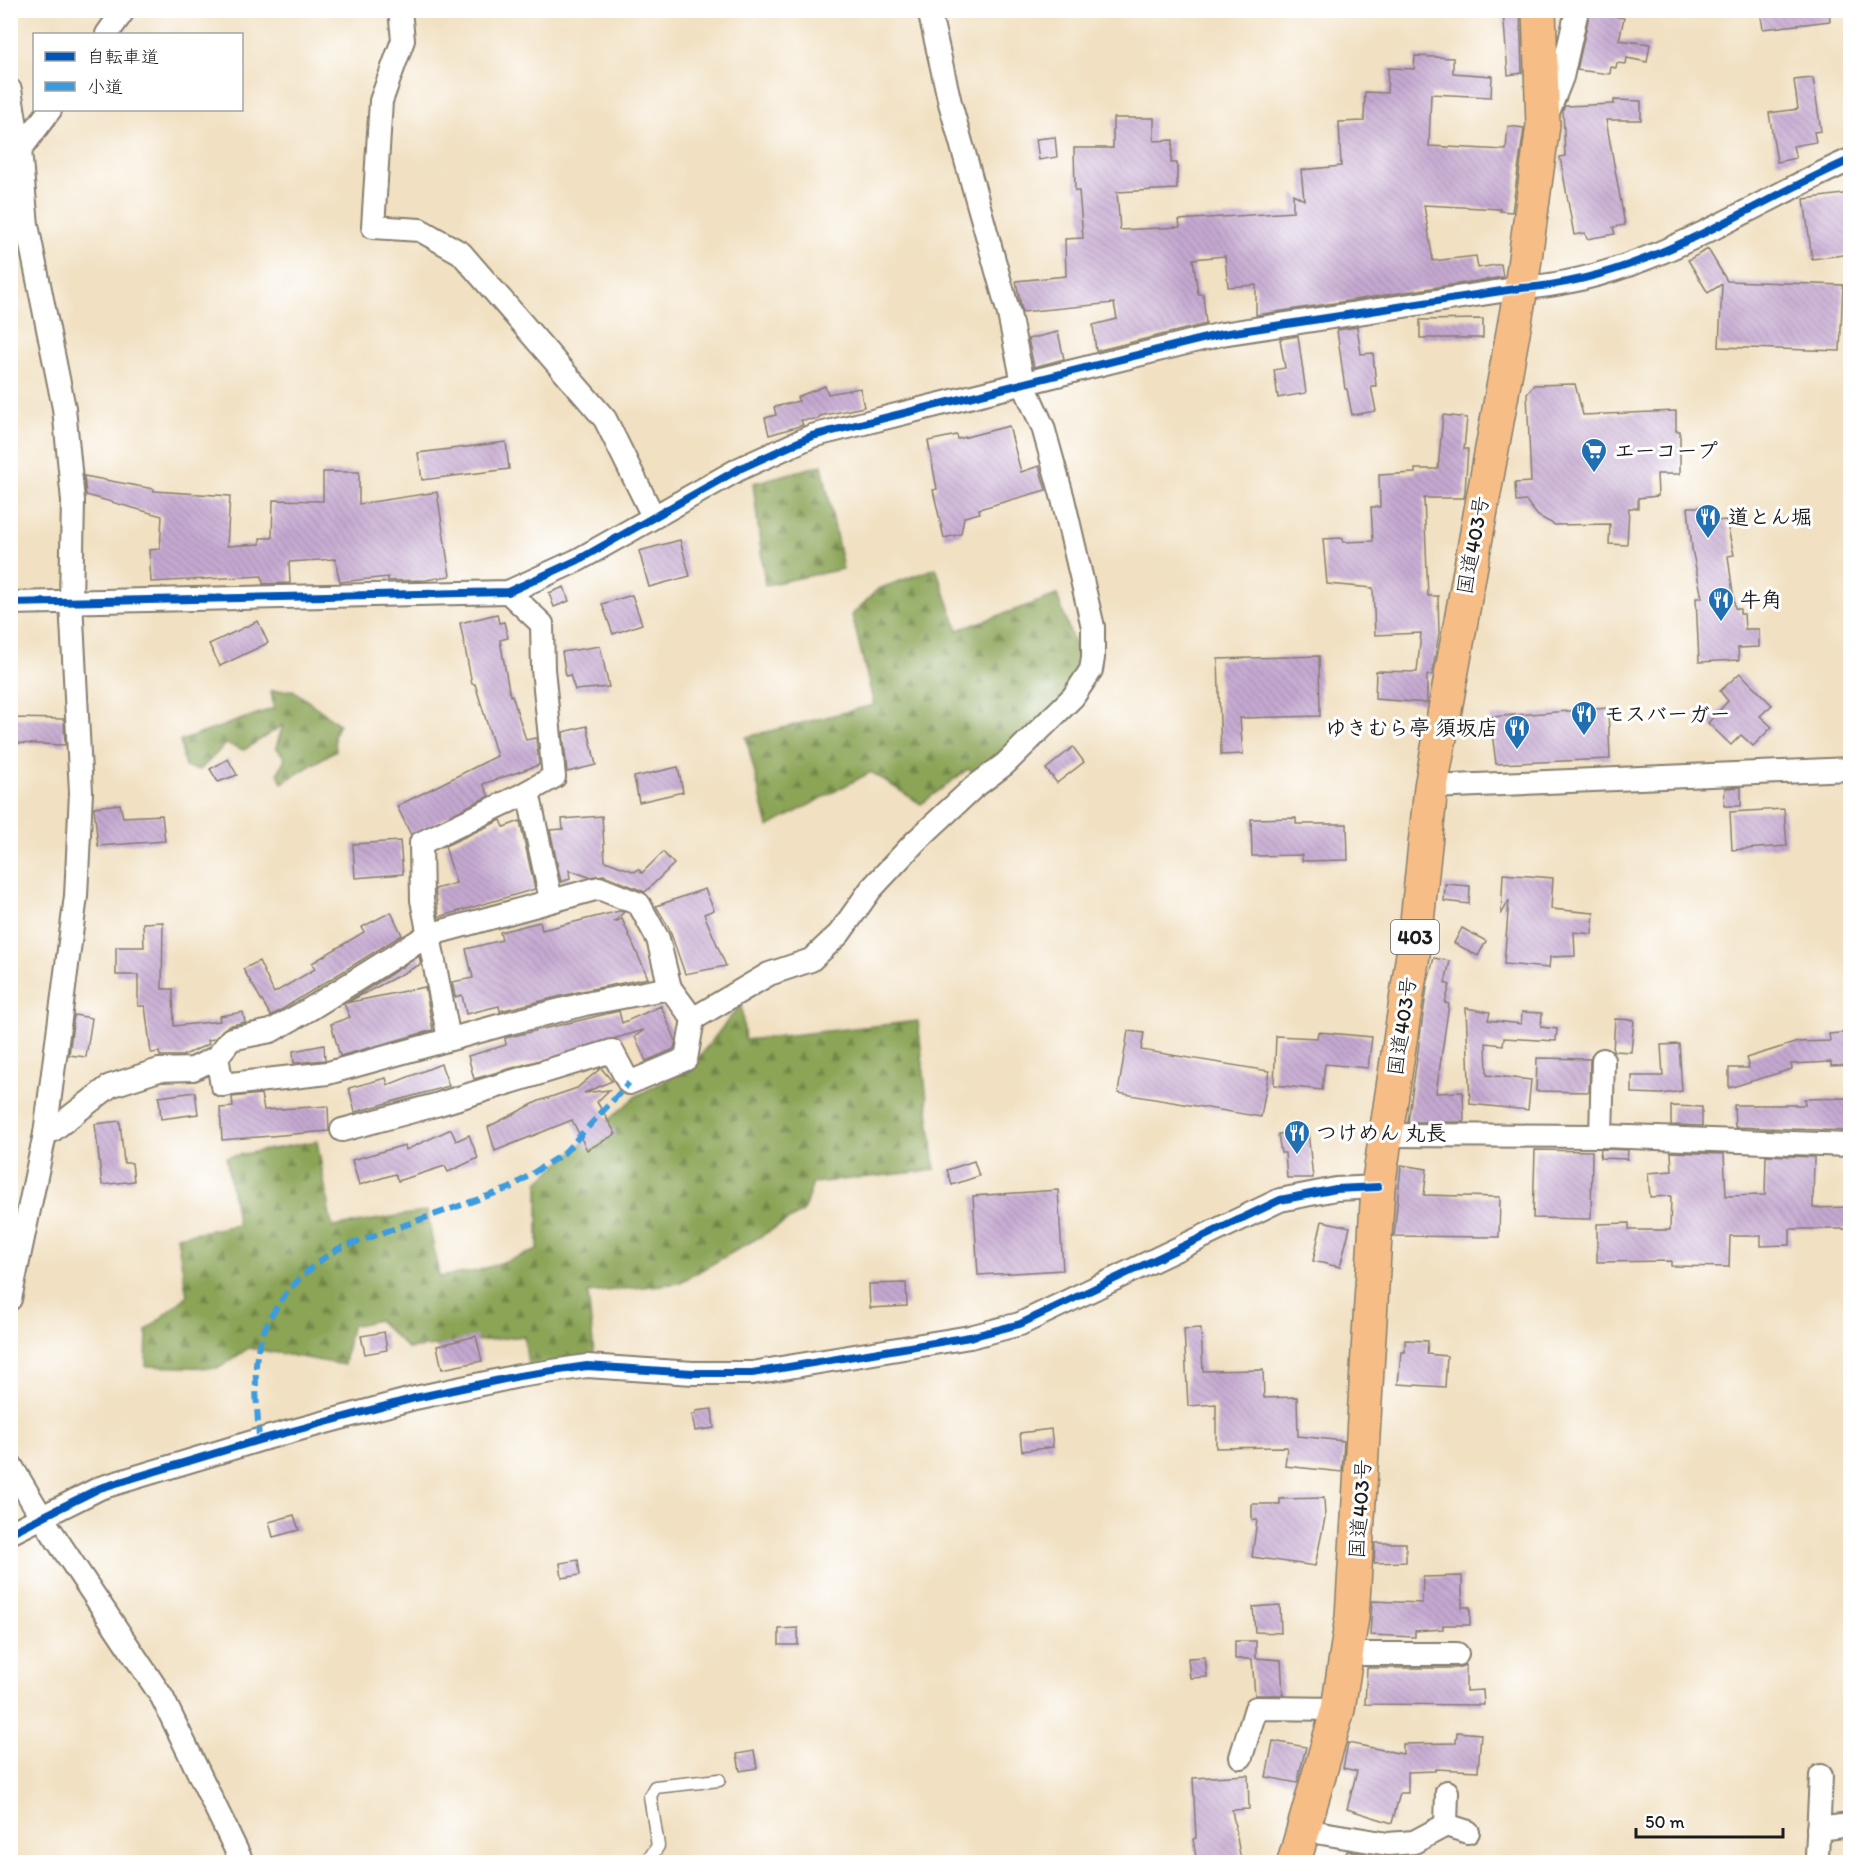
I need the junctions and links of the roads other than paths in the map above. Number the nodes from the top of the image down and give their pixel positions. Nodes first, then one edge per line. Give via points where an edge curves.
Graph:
1 (124, 10) edge
2 (400, 10) edge
3 (929, 10) edge
4 (1539, 10) edge
5 (1576, 10) edge
6 (107, 33) edge
7 (10, 90) edge
8 (50, 111) edge
9 (1543, 125) junction
10 (20, 150) junction
11 (1851, 160) edge
12 (19, 231) edge
13 (1521, 288) junction
14 (1023, 383) junction
15 (653, 516) junction
16 (508, 592) junction
17 (71, 601) junction
18 (10, 603) edge
19 (1851, 769) edge
20 (1431, 787) junction
21 (528, 792) junction
22 (551, 900) junction
23 (428, 935) junction
24 (670, 988) junction
25 (693, 1019) junction
26 (449, 1039) junction
27 (217, 1057) junction
28 (1603, 1060) dead end
29 (342, 1130) dead end
30 (45, 1134) junction
31 (1386, 1135) junction
32 (1601, 1136) junction
33 (1851, 1145) edge
34 (1378, 1187) junction
35 (10, 1299) edge
36 (10, 1464) edge
37 (41, 1516) junction
38 (10, 1533) edge
39 (1346, 1654) junction
40 (1457, 1654) dead end
41 (1338, 1709) junction
42 (1241, 1757) dead end
43 (1821, 1776) dead end
44 (719, 1780) dead end
45 (1447, 1792) dead end
46 (1446, 1825) junction
47 (1851, 1825) edge
48 (1818, 1829) junction
49 (1304, 1830) junction
50 (1468, 1832) dead end
51 (1817, 1855) dead end
52 (242, 1863) edge
53 (647, 1863) edge
54 (1294, 1863) edge

1 - 6 street
2 - 15 street via 403,40 381,101 373,227 420,230 461,253 604,419
3 - 14 street via 950,103 1009,314
4 - 9 highway, 国道403号 / 403
5 - 9 street via 1562,77
7 - 10 street
8 - 10 street
9 - 13 highway, 国道403号 / 403
10 - 12 street
11 - 13 street via 1631,264 1549,286
12 - 17 street via 64,408 73,501
13 - 14 street via 1222,334
13 - 20 highway, 国道403号 / 403
14 - 15 street via 812,436
14 - 25 street via 1043,428 1093,627 1091,670 1073,697 1046,725 915,842 871,889 839,934 811,960 769,974
15 - 16 street via 578,560
16 - 17 street
16 - 21 street via 542,624 554,777
17 - 18 street
17 - 30 street via 81,792 77,873
19 - 20 street
20 - 31 highway, 国道403号 / 403 via 1415,941
21 - 22 street
21 - 23 street via 421,843 422,900
22 - 23 street
22 - 24 street via 598,888 639,904 658,939
23 - 26 street
23 - 27 street via 271,1031 231,1038
24 - 25 street
24 - 26 street via 585,1004
25 - 29 street via 686,1059 629,1083 612,1051
26 - 27 street via 328,1073 268,1082 222,1085
27 - 30 street via 193,1069 159,1070 110,1086
28 - 32 street
30 - 35 street
31 - 32 street
31 - 34 highway, 国道403号 / 403
32 - 33 street
34 - 37 street via 1336,1189 1280,1200 1020,1324 970,1337 753,1373 693,1374 587,1366 519,1376 415,1398 248,1444 100,1488
34 - 39 highway, 国道403号 / 403 via 1365,1430
36 - 37 street
37 - 38 street
37 - 52 street via 162,1697
39 - 40 street
39 - 41 highway, 国道403号 / 403
41 - 42 street via 1256,1708
41 - 49 highway, 国道403号 / 403
43 - 48 street
44 - 53 lane via 654,1787 650,1796 658,1846
45 - 46 street
46 - 49 street via 1414,1842 1388,1844
46 - 50 street
47 - 48 street
48 - 51 street
49 - 54 highway, 国道403号 / 403

